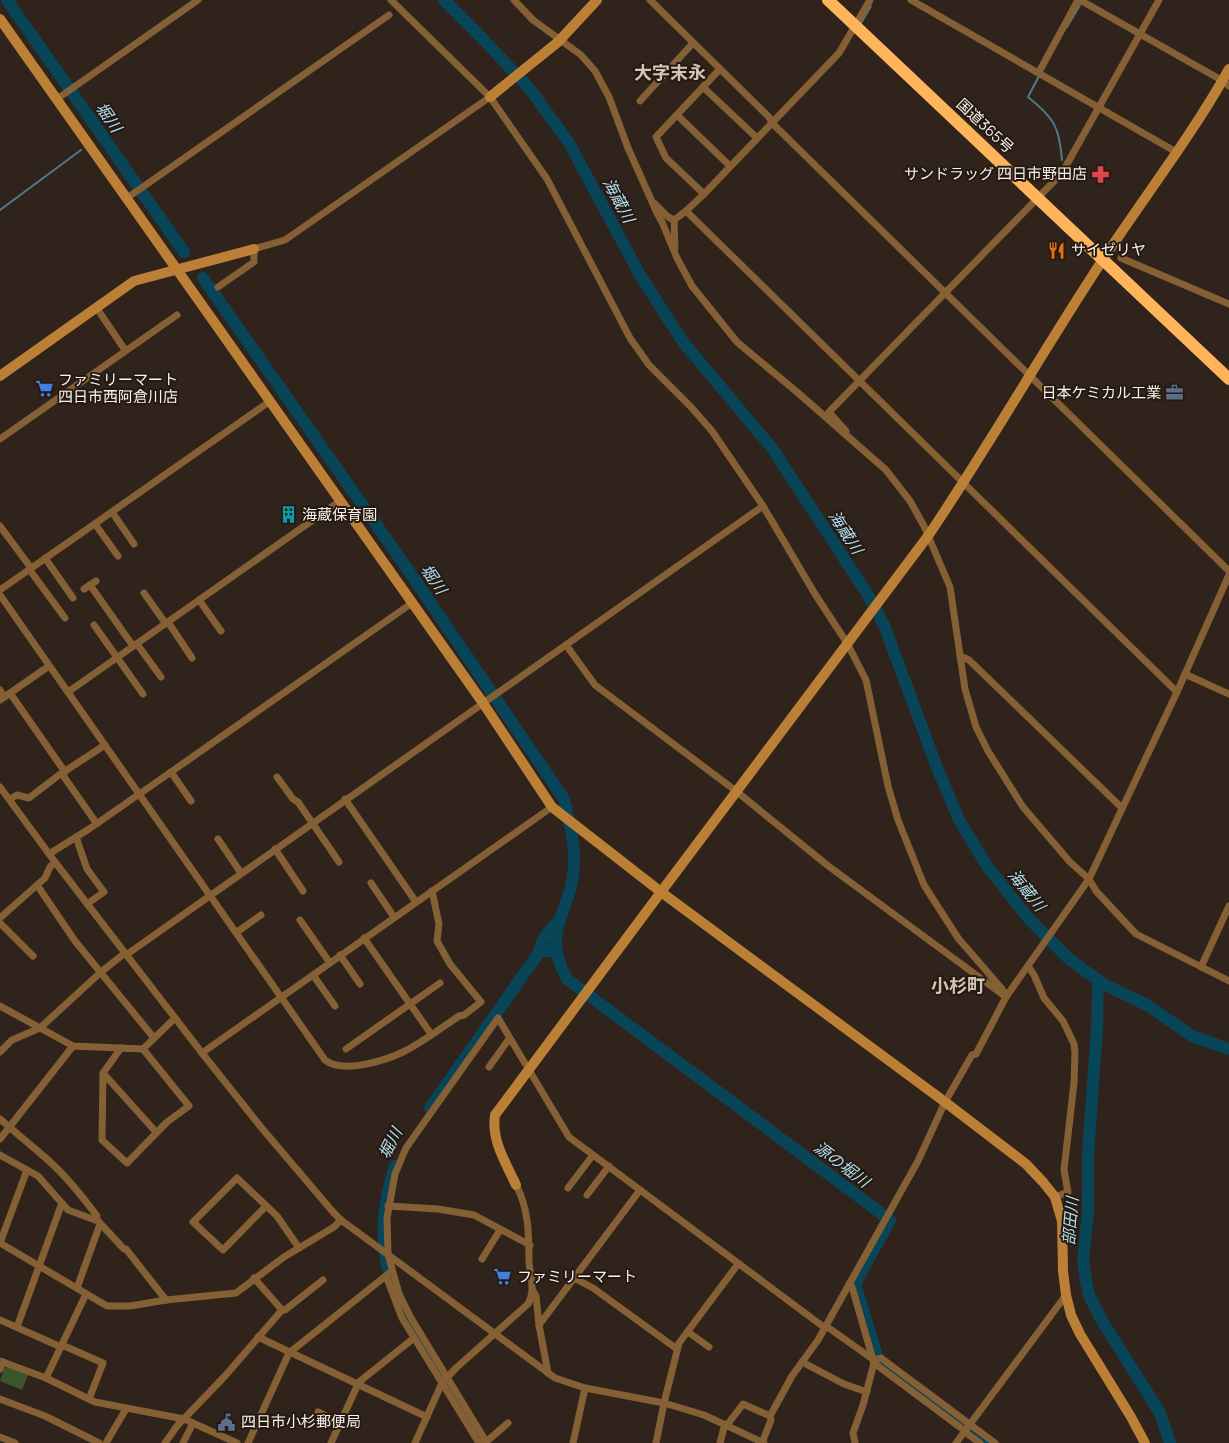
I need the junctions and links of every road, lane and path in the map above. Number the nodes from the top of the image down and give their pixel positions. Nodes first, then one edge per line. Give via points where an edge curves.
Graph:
1 (198, 0) edge
2 (391, 0) edge
3 (514, 0) edge
4 (597, 0) edge
5 (650, 0) edge
6 (828, 0) edge
7 (870, 0) edge
8 (911, 0) edge
9 (1079, 0) edge
10 (1159, 0) edge
11 (389, 15) dead end
12 (0, 19) edge
13 (855, 26) junction
14 (1140, 34) junction
15 (560, 41) junction
16 (693, 43) junction
17 (720, 69) junction
18 (1229, 69) edge
19 (1039, 72) junction
20 (1226, 84) edge
21 (703, 87) junction
22 (60, 97) junction
23 (490, 97) junction
24 (640, 101) dead end
25 (1099, 106) junction
26 (677, 115) junction
27 (772, 123) junction
28 (757, 138) junction
29 (1178, 152) junction
30 (730, 166) junction
31 (704, 194) junction
32 (129, 196) junction
33 (1038, 198) junction
34 (651, 201) junction
35 (686, 211) junction
36 (674, 220) junction
37 (254, 249) junction
38 (675, 254) junction
39 (1121, 258) dead end
40 (1102, 260) junction
41 (176, 270) junction
42 (218, 287) dead end
43 (944, 292) junction
44 (1229, 304) edge
45 (96, 307) junction
46 (177, 315) dead end
47 (125, 350) junction
48 (0, 376) edge
49 (1031, 376) junction
50 (1229, 379) edge
51 (860, 380) junction
52 (269, 402) junction
53 (0, 439) edge
54 (857, 444) junction
55 (964, 483) junction
56 (340, 501) junction
57 (763, 506) junction
58 (112, 512) junction
59 (95, 524) junction
60 (0, 526) edge
61 (928, 536) junction
62 (134, 544) dead end
63 (118, 556) dead end
64 (45, 558) junction
65 (30, 569) junction
66 (1229, 571) edge
67 (1229, 576) edge
68 (90, 585) dead end
69 (0, 590) edge
70 (144, 593) dead end
71 (73, 598) dead end
72 (199, 600) junction
73 (1, 601) edge
74 (412, 603) junction
75 (65, 618) dead end
76 (167, 623) junction
77 (94, 625) dead end
78 (221, 631) dead end
79 (847, 643) junction
80 (135, 645) junction
81 (566, 645) junction
82 (960, 656) junction
83 (117, 658) junction
84 (192, 658) dead end
85 (49, 666) junction
86 (1185, 674) junction
87 (161, 677) dead end
88 (68, 692) junction
89 (1177, 692) junction
90 (143, 694) dead end
91 (1229, 694) edge
92 (4, 695) edge
93 (484, 702) junction
94 (105, 745) junction
95 (171, 772) junction
96 (64, 773) junction
97 (277, 777) dead end
98 (0, 787) edge
99 (736, 791) junction
100 (139, 794) junction
101 (10, 799) junction
102 (344, 799) junction
103 (191, 801) dead end
104 (552, 807) junction
105 (1122, 808) junction
106 (312, 822) junction
107 (97, 824) junction
108 (76, 837) junction
109 (218, 839) dead end
110 (275, 849) junction
111 (49, 854) junction
112 (55, 862) junction
113 (339, 862) dead end
114 (241, 873) junction
115 (1089, 879) junction
116 (371, 883) dead end
117 (37, 885) junction
118 (303, 891) dead end
119 (432, 891) junction
120 (661, 892) junction
121 (211, 894) junction
122 (416, 902) junction
123 (87, 904) junction
124 (1229, 906) edge
125 (261, 915) dead end
126 (394, 917) junction
127 (0, 918) edge
128 (300, 920) dead end
129 (0, 923) edge
130 (237, 932) junction
131 (364, 938) junction
132 (126, 954) junction
133 (340, 955) junction
134 (33, 956) dead end
135 (330, 962) junction
136 (1029, 966) junction
137 (1201, 967) junction
138 (101, 972) junction
139 (313, 975) junction
140 (1229, 981) edge
141 (440, 983) dead end
142 (360, 984) dead end
143 (282, 996) junction
144 (1006, 997) junction
145 (410, 1005) junction
146 (0, 1006) edge
147 (335, 1006) dead end
148 (175, 1018) junction
149 (40, 1028) junction
150 (431, 1034) junction
151 (154, 1038) junction
152 (509, 1039) junction
153 (73, 1046) junction
154 (121, 1048) junction
155 (143, 1049) junction
156 (346, 1049) dead end
157 (0, 1052) edge
158 (202, 1053) junction
159 (489, 1067) dead end
160 (529, 1071) junction
161 (103, 1073) junction
162 (945, 1102) junction
163 (0, 1120) edge
164 (10, 1128) junction
165 (156, 1132) junction
166 (0, 1140) edge
167 (0, 1155) edge
168 (593, 1155) junction
169 (608, 1166) junction
170 (27, 1170) junction
171 (516, 1185) joint
172 (568, 1188) dead end
173 (640, 1190) junction
174 (587, 1195) dead end
175 (1055, 1197) junction
176 (62, 1203) junction
177 (266, 1206) junction
178 (388, 1206) junction
179 (341, 1220) junction
180 (99, 1222) junction
181 (500, 1230) junction
182 (0, 1243) edge
183 (530, 1245) junction
184 (299, 1248) junction
185 (385, 1252) junction
186 (482, 1260) dead end
187 (738, 1264) junction
188 (39, 1266) junction
189 (389, 1274) junction
190 (254, 1278) junction
191 (574, 1278) junction
192 (323, 1280) dead end
193 (849, 1284) junction
194 (77, 1288) junction
195 (533, 1291) junction
196 (86, 1294) junction
197 (1066, 1295) junction
198 (166, 1300) junction
199 (282, 1310) junction
200 (0, 1320) edge
201 (539, 1325) junction
202 (16, 1327) junction
203 (825, 1327) junction
204 (688, 1332) junction
205 (494, 1334) junction
206 (258, 1337) junction
207 (414, 1338) junction
208 (61, 1346) junction
209 (709, 1347) dead end
210 (677, 1349) junction
211 (289, 1353) junction
212 (876, 1360) junction
213 (802, 1362) junction
214 (1, 1364) edge
215 (548, 1373) junction
216 (46, 1378) junction
217 (445, 1380) junction
218 (358, 1384) junction
219 (585, 1388) junction
220 (867, 1392) junction
221 (0, 1399) edge
222 (89, 1399) junction
223 (664, 1404) junction
224 (126, 1409) junction
225 (318, 1412) dead end
226 (770, 1416) junction
227 (427, 1417) junction
228 (184, 1419) junction
229 (193, 1423) junction
230 (340, 1423) junction
231 (508, 1423) dead end
232 (726, 1425) junction
233 (967, 1428) junction
234 (0, 1437) edge
235 (15, 1443) edge
236 (99, 1443) edge
237 (106, 1443) edge
238 (165, 1443) edge
239 (183, 1443) edge
240 (236, 1443) edge
241 (248, 1443) edge
242 (331, 1443) edge
243 (415, 1443) edge
244 (484, 1443) edge
245 (573, 1443) edge
246 (656, 1443) edge
247 (720, 1443) edge
248 (763, 1443) edge
249 (855, 1443) edge
250 (956, 1443) edge
251 (980, 1443) edge
252 (995, 1443) edge
253 (1144, 1443) edge

1 - 22 street
2 - 23 street
3 - 15 street
4 - 15 street
5 - 16 street
6 - 13 highway, 国道365号
7 - 13 street
8 - 19 street
9 - 14 street
9 - 19 street
10 - 14 street
11 - 32 street
12 - 22 street
13 - 27 street via 839,53
13 - 33 highway, 国道365号
14 - 20 street
14 - 25 street
15 - 23 street
15 - 34 street via 589,63 602,82
16 - 17 street
16 - 24 street
17 - 21 street
17 - 27 street
18 - 20 street
19 - 25 street
20 - 29 street
21 - 26 street
21 - 28 street
22 - 32 street
23 - 37 street via 285,240
23 - 57 street via 547,179 630,338 649,365 712,431
25 - 29 street
25 - 33 street via 1062,173
26 - 30 street
26 - 31 street via 656,137 666,158
27 - 28 street
27 - 43 street
28 - 30 street
29 - 40 street
30 - 31 street
31 - 35 street
32 - 41 street
33 - 40 highway, 国道365号
33 - 43 street
34 - 36 street
34 - 38 street
35 - 36 street
35 - 51 street
36 - 38 street
37 - 41 street
37 - 42 street via 254,262
38 - 54 street via 692,286 738,342
39 - 44 street
40 - 49 street
40 - 50 highway, 国道365号
41 - 45 street via 134,281
41 - 52 street
43 - 49 street
43 - 51 street
45 - 47 street
45 - 48 street
46 - 47 street
47 - 53 street
49 - 55 street
49 - 66 street
51 - 54 street via 829,412
51 - 55 street
52 - 56 street
52 - 58 street
54 - 61 street via 886,470 905,493
55 - 61 street
55 - 89 street
56 - 72 street
56 - 74 street
57 - 79 street
57 - 81 street
58 - 59 street
58 - 62 street
59 - 63 street
59 - 64 street
60 - 65 street
61 - 79 street
61 - 82 street via 950,587
64 - 65 street
64 - 71 street
65 - 69 street
65 - 75 street
67 - 86 street
68 - 80 street
70 - 76 street
72 - 76 street
72 - 78 street
73 - 85 street
74 - 93 street
74 - 95 street
76 - 80 street
76 - 84 street
77 - 83 street
79 - 99 street
79 - 144 street via 866,680 888,786 924,885 958,938
80 - 83 street
80 - 87 street
81 - 93 street
81 - 99 street via 595,686
82 - 105 street via 969,660
82 - 115 street via 968,704 988,751 1023,806 1070,862
83 - 88 street
83 - 90 street
85 - 88 street
85 - 92 street
86 - 89 street
86 - 91 street
88 - 94 street
89 - 105 street
92 - 96 street
93 - 102 street
93 - 104 street
94 - 96 street
94 - 100 street
95 - 100 street
95 - 103 street
96 - 101 street via 28,798 17,795
96 - 107 street
97 - 106 street
98 - 101 street
99 - 120 street
99 - 144 street via 827,865
100 - 107 street
100 - 121 street
101 - 111 street
102 - 106 street
102 - 122 street
104 - 119 street
104 - 120 street
105 - 115 street
106 - 110 street
106 - 113 street
107 - 108 street
108 - 111 street
108 - 123 street via 87,870 104,892
109 - 114 street
110 - 114 street
110 - 118 street
111 - 112 street
112 - 117 street
112 - 123 street
114 - 121 street
115 - 136 street
115 - 137 street via 1136,934
116 - 126 street
117 - 127 street
117 - 138 street via 75,941
119 - 122 street
119 - 150 street via 439,924 436,941 481,1002
120 - 160 street
120 - 162 street
121 - 130 street
121 - 132 street
122 - 126 street
123 - 132 street
124 - 137 street
125 - 130 street
126 - 131 street
128 - 135 street
129 - 134 street
130 - 143 street
131 - 133 street
131 - 145 street
132 - 138 street
132 - 148 street
133 - 135 street
133 - 142 street
135 - 139 street
136 - 144 street
136 - 175 street via 1044,998 1063,1021 1076,1052 1064,1170 1068,1192
137 - 140 street
138 - 149 street
138 - 151 street
139 - 143 street
139 - 147 street
141 - 145 street
143 - 150 street via 325,1060 333,1065 356,1066 390,1057
143 - 158 street
144 - 162 street via 976,1054 972,1055
145 - 150 street
145 - 156 street
146 - 149 street
148 - 151 street
148 - 158 street
149 - 153 street
149 - 157 street via 12,1040
151 - 155 street
152 - 159 street
152 - 160 street
152 - 178 street via 498,1018 406,1148 395,1174
153 - 154 street
153 - 164 street
154 - 155 street
154 - 161 street
155 - 165 street via 189,1106
158 - 179 street
160 - 168 street via 565,1132
160 - 171 street via 495,1115 495,1138
161 - 165 street
161 - 165 street via 102,1140 127,1163
162 - 175 street via 1026,1164
162 - 193 street via 918,1160
163 - 164 street
164 - 166 street
164 - 180 street via 64,1175
167 - 170 street
168 - 169 street
168 - 172 street
169 - 173 street
169 - 174 street
170 - 176 street via 38,1176
170 - 182 street
171 - 183 street via 524,1206
173 - 187 street
173 - 191 street
175 - 197 street via 1062,1221
176 - 180 street via 68,1210
176 - 188 street
177 - 177 street via 237,1178 194,1222 223,1250
177 - 184 street
178 - 181 street via 474,1215
178 - 185 street
179 - 184 street
179 - 185 street
180 - 194 street
180 - 198 street via 126,1249
181 - 183 street
181 - 186 street
182 - 188 street
183 - 195 street
184 - 190 street
185 - 189 street
185 - 205 street
187 - 203 street
187 - 204 street
188 - 194 street
188 - 202 street
189 - 207 street via 402,1318
189 - 211 street
189 - 217 street
190 - 198 street via 236,1293
190 - 199 street
191 - 201 street
191 - 210 street via 594,1288
192 - 199 street
193 - 203 street
193 - 212 street
194 - 196 street
195 - 201 street
195 - 205 street via 528,1304
196 - 198 street via 107,1306
196 - 208 street
197 - 233 street
197 - 253 street via 1080,1334
199 - 206 street
200 - 202 street
201 - 215 street
202 - 208 street
203 - 212 street
203 - 213 street
204 - 209 street
204 - 210 street
205 - 215 street
205 - 217 street
206 - 211 street
206 - 228 street
207 - 217 street
207 - 218 street
208 - 216 street
208 - 222 street via 103,1363
210 - 223 street
211 - 218 street
211 - 241 street
212 - 220 street
212 - 233 street
213 - 220 street
213 - 226 street
214 - 216 street
215 - 219 street
216 - 222 street
217 - 227 street
217 - 244 street
218 - 227 street
218 - 230 street
219 - 223 street
219 - 245 street
220 - 249 street via 852,1433
221 - 236 street via 45,1416
222 - 224 street
223 - 232 street
223 - 246 street
224 - 228 street
224 - 237 street
225 - 230 street
226 - 232 street via 743,1404
226 - 248 street
227 - 243 street
228 - 229 street
228 - 238 street
229 - 239 street
229 - 240 street
230 - 242 street
231 - 244 street
232 - 247 street
232 - 248 street
233 - 250 street
233 - 251 street
233 - 252 street
234 - 235 street

